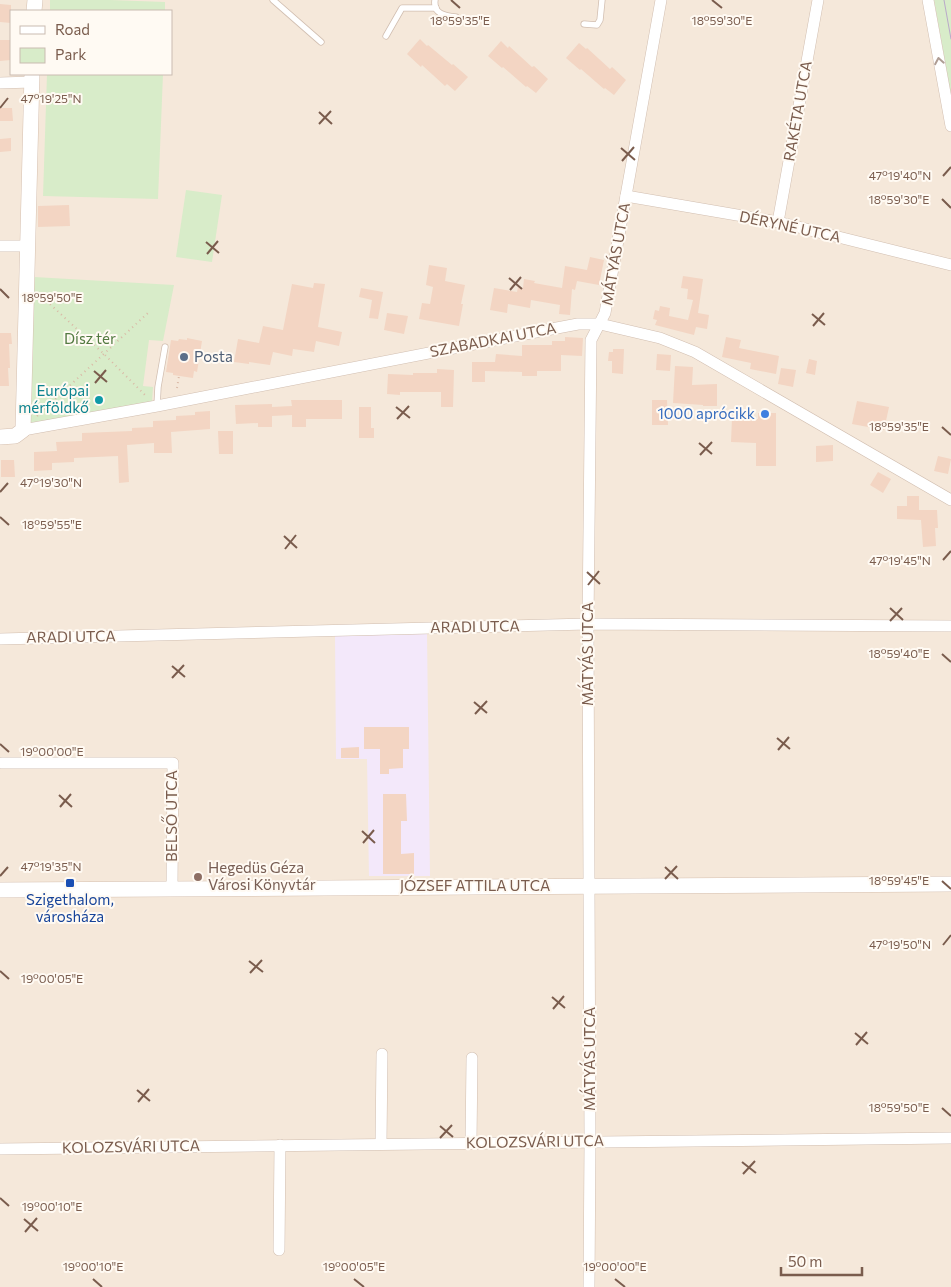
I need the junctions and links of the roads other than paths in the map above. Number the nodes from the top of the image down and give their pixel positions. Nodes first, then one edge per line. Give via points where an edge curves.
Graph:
1 (273, 0) edge
2 (435, 0) edge
3 (602, 0) edge
4 (661, 0) edge
5 (818, 0) edge
6 (928, 0) edge
7 (436, 8) junction
8 (456, 17) dead end
9 (584, 24) dead end
10 (386, 36) dead end
11 (321, 42) dead end
12 (32, 78) edge
13 (0, 83) edge
14 (951, 126) edge
15 (626, 196) junction
16 (778, 222) junction
17 (0, 246) edge
18 (27, 246) junction
19 (951, 265) edge
20 (600, 324) junction
21 (164, 347) dead end
22 (157, 406) junction
23 (23, 430) junction
24 (0, 438) edge
25 (951, 500) edge
26 (588, 624) junction
27 (951, 626) edge
28 (0, 639) edge
29 (2, 763) dead end
30 (951, 884) edge
31 (589, 885) junction
32 (172, 889) junction
33 (0, 890) edge
34 (382, 1054) dead end
35 (472, 1058) dead end
36 (951, 1138) edge
37 (590, 1142) junction
38 (471, 1143) junction
39 (380, 1144) junction
40 (280, 1146) junction
41 (0, 1149) edge
42 (279, 1250) dead end
43 (589, 1287) edge

1 - 11 lane
2 - 7 lane
3 - 9 lane via 597,25
4 - 15 street, MÁTYÁS UTCA
5 - 16 street, RAKÉTA UTCA
14 -> 6 street
7 - 8 lane via 445,16
7 - 10 lane via 402,8
12 - 13 street
12 - 18 street
15 - 16 street, DÉRYNÉ UTCA
15 - 20 street, MÁTYÁS UTCA via 605,314
16 - 19 street, DÉRYNÉ UTCA
17 - 18 street
18 - 23 street
20 - 22 street, SZABADKAI UTCA via 541,330
20 - 25 street, SZABADKAI UTCA via 660,338 695,352
20 - 26 street, MÁTYÁS UTCA via 591,340
21 - 22 lane
22 - 23 street, SZABADKAI UTCA
23 - 24 street, SZABADKAI UTCA via 15,436
26 - 27 street, ARADI UTCA
26 - 28 street, ARADI UTCA
26 - 31 street, MÁTYÁS UTCA
29 - 32 street, BELSŐ UTCA via 173,763
30 - 31 street, JÓZSEF ATTILA UTCA
31 - 32 street, JÓZSEF ATTILA UTCA
31 - 37 street, MÁTYÁS UTCA
32 - 33 street, JÓZSEF ATTILA UTCA
34 - 39 street
35 - 38 street
36 - 37 street, KOLOZSVÁRI UTCA
37 - 38 street, KOLOZSVÁRI UTCA
37 - 43 street, MÁTYÁS UTCA
38 - 39 street, KOLOZSVÁRI UTCA
39 - 40 street, KOLOZSVÁRI UTCA
40 - 41 street, KOLOZSVÁRI UTCA
40 - 42 street

